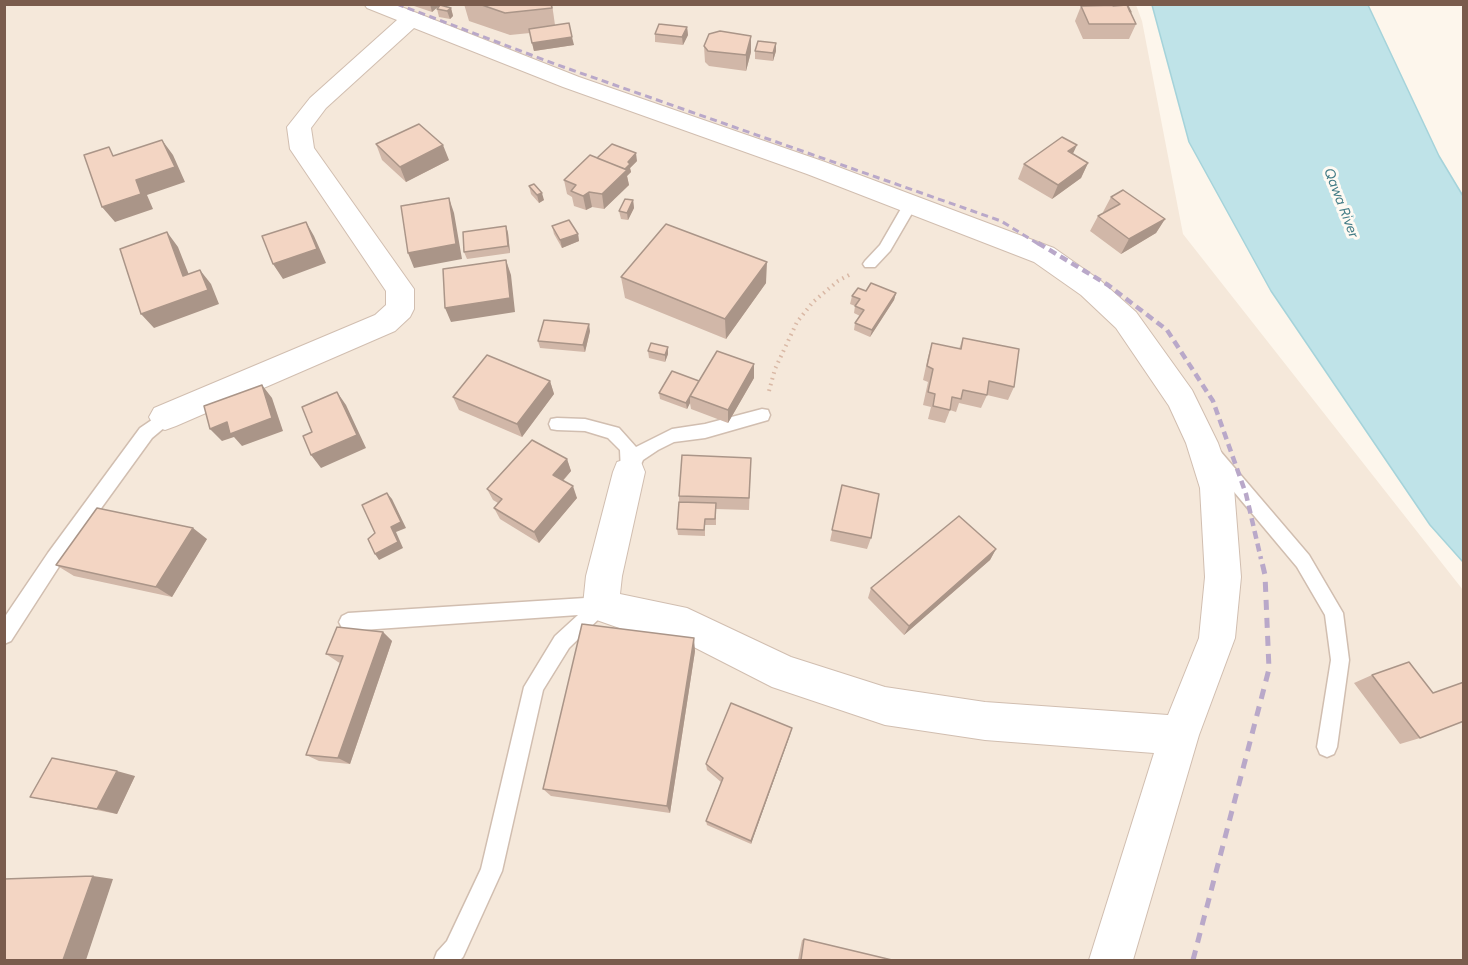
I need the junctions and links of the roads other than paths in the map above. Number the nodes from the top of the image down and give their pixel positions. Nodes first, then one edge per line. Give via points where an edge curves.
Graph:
1 (374, 4) edge
2 (411, 19) junction
3 (911, 203) junction
4 (870, 264) road end
5 (762, 415) road end
6 (165, 417) joint
7 (557, 424) dead end
8 (1202, 442) junction
9 (629, 472) junction
10 (601, 605) junction
11 (348, 622) dead end
12 (4, 636) edge
13 (1179, 735) junction
14 (1327, 747) dead end
15 (445, 960) edge
16 (1111, 960) edge

1 - 2 street
2 - 3 street via 571,82
2 - 6 street via 318,104 299,127 302,149 400,289 400,309 385,323
3 - 4 lane via 885,248
3 - 8 street via 1044,255 1091,288 1126,320 1156,360
5 - 9 lane via 662,440 637,455
6 - 12 lane via 146,434 54,559
7 - 9 lane via 585,425 613,433 628,447
8 - 13 street via 1217,488 1223,578 1217,638
8 - 14 lane via 1303,561 1334,613 1340,660
9 - 10 street via 603,576
10 - 11 lane
10 - 13 street via 687,625 785,674 885,706 986,721
10 - 15 lane via 562,642 534,687 491,871 455,949
13 - 16 street

